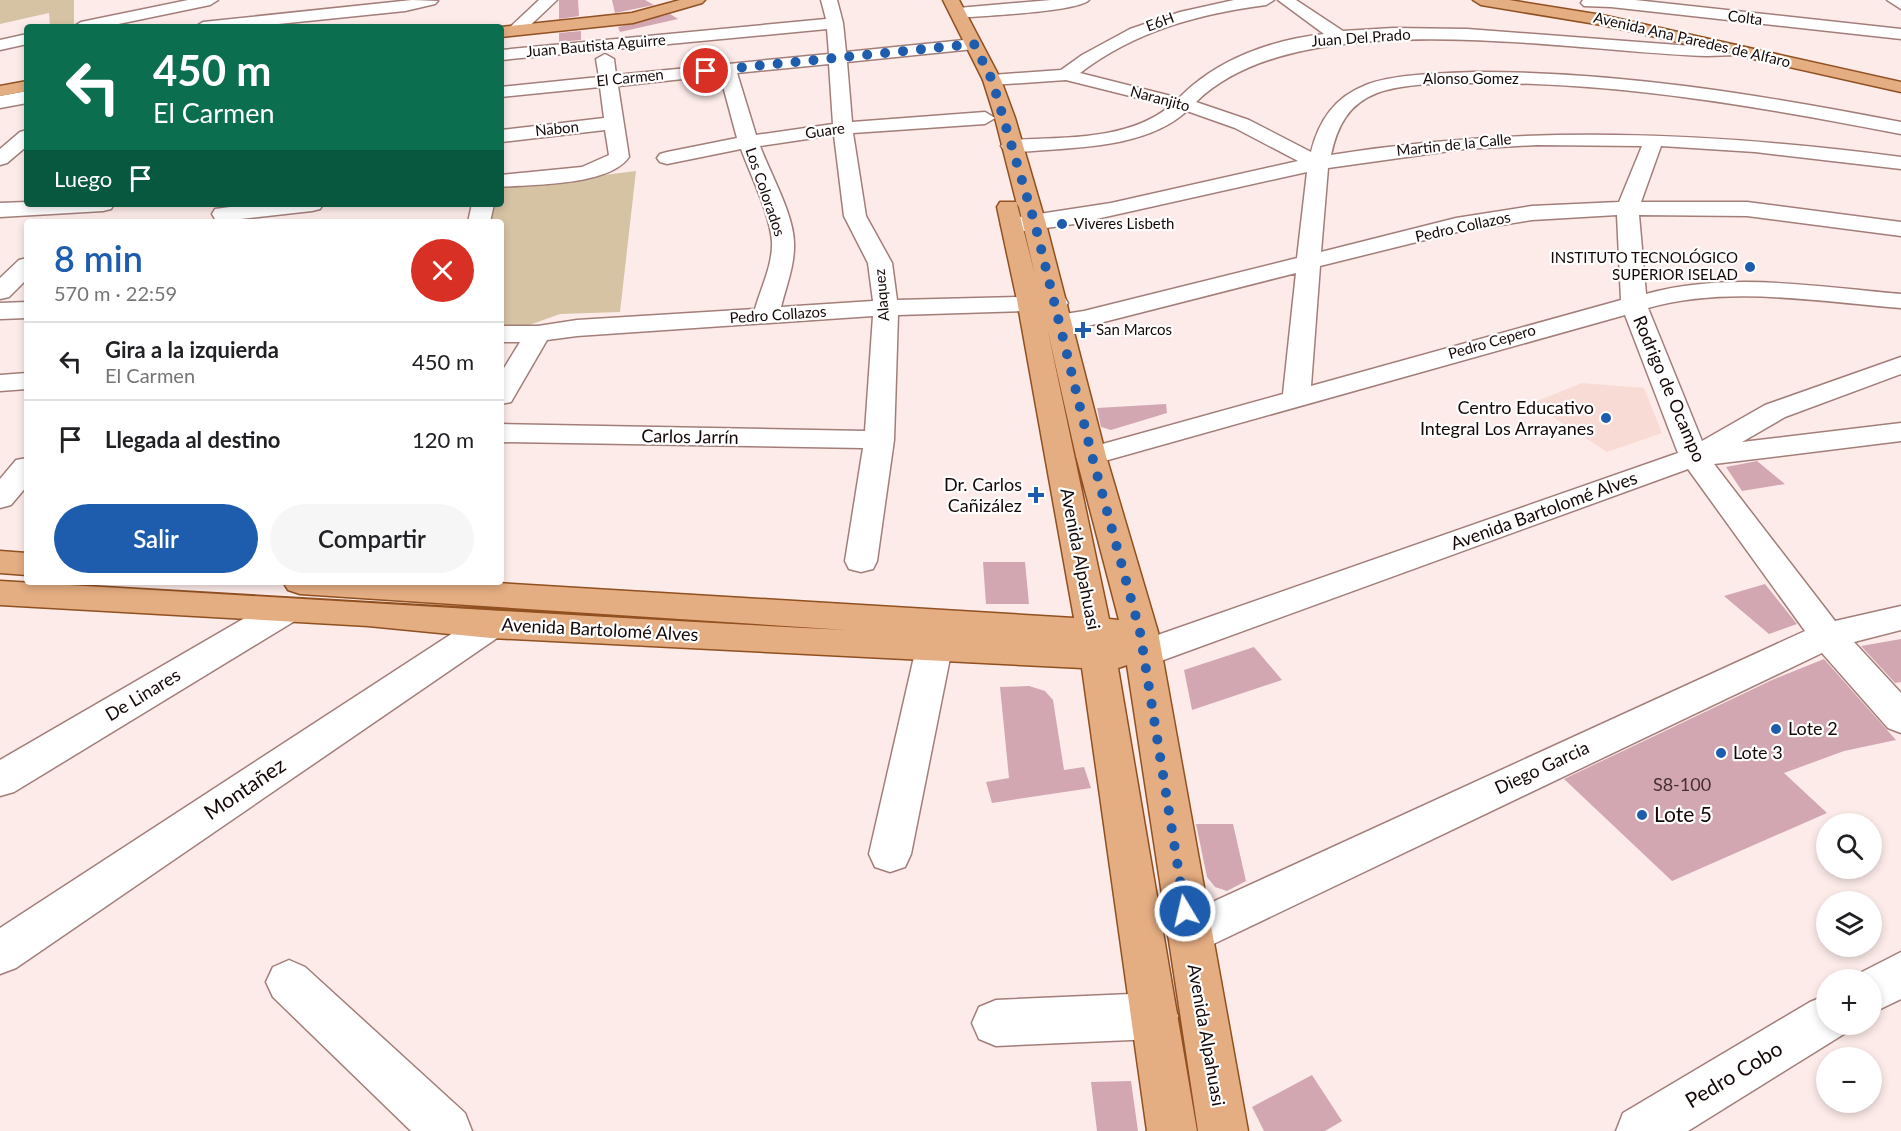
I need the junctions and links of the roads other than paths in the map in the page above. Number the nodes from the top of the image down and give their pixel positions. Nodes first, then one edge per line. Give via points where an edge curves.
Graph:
1 (210, 0) edge
2 (549, 0) edge
3 (697, 0) edge
4 (829, 0) edge
5 (935, 0) edge
6 (1081, 0) edge
7 (1266, 0) edge
8 (1286, 0) edge
9 (1481, 0) edge
10 (1563, 0) edge
11 (1754, 0) edge
12 (1895, 0) edge
13 (430, 1) edge
14 (1589, 3) junction
15 (1901, 4) edge
16 (954, 6) edge
17 (81, 9) dead end
18 (1781, 22) junction
19 (596, 23) junction
20 (835, 23) junction
21 (81, 24) edge
22 (95, 24) edge
23 (232, 24) edge
24 (508, 32) edge
25 (1901, 34) edge
26 (1340, 37) junction
27 (24, 40) edge
28 (0, 45) edge
29 (604, 45) junction
30 (966, 45) junction
31 (1737, 50) junction
32 (504, 55) edge
33 (837, 58) junction
34 (727, 69) junction
35 (1066, 75) junction
36 (1901, 75) edge
37 (992, 80) junction
38 (606, 81) junction
39 (24, 87) edge
40 (1901, 87) edge
41 (0, 91) edge
42 (504, 92) edge
43 (24, 98) edge
44 (0, 102) edge
45 (1183, 104) junction
46 (985, 118) junction
47 (614, 123) junction
48 (843, 128) junction
49 (1901, 128) edge
50 (24, 135) edge
51 (504, 136) edge
52 (24, 137) edge
53 (1654, 139) junction
54 (0, 140) edge
55 (748, 142) junction
56 (1011, 146) junction
57 (667, 158) dead end
58 (0, 159) edge
59 (1318, 163) junction
60 (1901, 163) edge
61 (504, 181) edge
62 (46, 207) edge
63 (88, 207) edge
64 (283, 207) edge
65 (1628, 208) junction
66 (0, 210) edge
67 (224, 213) edge
68 (74, 219) edge
69 (1024, 224) junction
70 (1901, 229) edge
71 (1309, 264) junction
72 (24, 268) edge
73 (0, 292) edge
74 (1901, 301) edge
75 (1634, 303) junction
76 (886, 308) junction
77 (24, 310) edge
78 (0, 311) edge
79 (1045, 314) junction
80 (766, 316) junction
81 (504, 334) edge
82 (538, 334) junction
83 (1901, 365) edge
84 (24, 381) edge
85 (0, 383) edge
86 (504, 391) edge
87 (1296, 397) junction
88 (1775, 411) junction
89 (1901, 432) edge
90 (504, 433) edge
91 (879, 440) junction
92 (1825, 440) junction
93 (1092, 456) junction
94 (1694, 457) junction
95 (24, 470) edge
96 (0, 498) edge
97 (861, 561) dead end
98 (0, 562) edge
99 (24, 564) edge
100 (0, 593) edge
101 (380, 595) edge
102 (293, 596) edge
103 (1901, 618) edge
104 (491, 625) junction
105 (1827, 636) junction
106 (1143, 643) junction
107 (1096, 644) junction
108 (934, 648) junction
109 (1901, 718) edge
110 (0, 780) edge
111 (890, 854) dead end
112 (1189, 934) junction
113 (0, 953) edge
114 (1901, 974) edge
115 (289, 982) dead end
116 (1882, 985) edge
117 (1154, 1016) junction
118 (996, 1023) dead end
119 (1816, 1025) edge
120 (447, 1131) edge
121 (1172, 1131) edge
122 (1223, 1131) edge
123 (1641, 1131) edge

1 - 22 street
2 - 24 street
3 - 19 main road, Juan Bautista Aguirre via 659,12
4 - 20 street, Alaquez
5 - 30 main road, Avenida Alpahuasi
6 - 16 street via 1041,6
7 - 35 street, E6H via 1204,9 1164,20 1092,53
8 - 26 street
9 - 31 main road, Avenida Ana Paredes de Alfaro via 1560,11
10 - 14 main road, Avenida Ana Paredes de Alfaro
11 - 18 street
12 - 15 street
13 - 23 street
14 - 18 street, Colta via 1611,2
14 - 36 main road, Avenida Ana Paredes de Alfaro
16 - 30 main road, Avenida Alpahuasi
17 - 21 street
18 - 25 street, Colta
19 - 24 main road, Juan Bautista Aguirre
19 - 29 street
20 - 29 street, Juan Bautista Aguirre
20 - 33 street, Alaquez
26 - 31 street, Juan Del Prado via 1485,36 1698,51
26 - 45 street, Juan Del Prado via 1256,55 1225,70
27 - 28 street
29 - 32 street, Juan Bautista Aguirre
29 - 38 street
30 - 33 street, El Carmen
30 - 37 main road, Avenida Alpahuasi
30 - 46 main road, Avenida Alpahuasi
31 - 40 main road, Avenida Ana Paredes de Alfaro
33 - 34 street, El Carmen
33 - 48 street, Alaquez
34 - 38 street, El Carmen
34 - 55 street, Los Colorados
35 - 37 street, Naranjito
35 - 45 street, Naranjito
37 - 56 main road, Avenida Alpahuasi
38 - 42 street, El Carmen
38 - 47 street
39 - 41 main road
43 - 44 street
45 - 56 street, Juan Del Prado via 1170,116 1128,133
45 - 59 street, Naranjito via 1242,124
46 - 48 street, Guare
46 - 69 main road, Avenida Alpahuasi
47 - 51 street, Nabon
47 - 61 street via 619,157 609,165 590,171
48 - 55 street, Guare
48 - 76 street, Alaquez via 855,216 880,263
49 - 59 street, Alonso Gomez via 1770,103 1690,93 1529,80 1416,79 1366,89 1343,103 1336,111
50 - 54 street
52 - 58 street
53 - 59 street, Martin de la Calle via 1561,137 1458,142
53 - 60 street, Martin de la Calle
53 - 65 street, Rodrigo de Ocampo
55 - 57 street, Guare
55 - 80 street, Los Colorados via 783,241
56 - 69 main road, Avenida Alpahuasi
59 - 69 street, Martin de la Calle via 1185,195
59 - 71 street, Alonso Gomez
62 - 66 street
63 - 68 street
64 - 67 street
65 - 70 street, Pedro Collazos via 1747,209
65 - 71 street, Pedro Collazos via 1532,213 1456,225
65 - 75 street, Rodrigo de Ocampo
69 - 79 main road, Avenida Alpahuasi
71 - 79 street, Pedro Collazos
71 - 87 street, Alonso Gomez
72 - 73 street
74 - 75 street, Pedro Cepero via 1743,289 1675,293
75 - 87 street, Pedro Cepero
75 - 94 street, Rodrigo de Ocampo
76 - 79 street, Pedro Collazos
76 - 80 street, Pedro Collazos
76 - 91 street, Alaquez
77 - 78 street
79 - 93 main road, Avenida Alpahuasi
79 - 107 main road, Avenida Alpahuasi
80 - 82 street, Pedro Collazos
81 - 82 street, Pedro Collazos
82 - 86 street
83 - 88 street
84 - 85 street
87 - 93 street, Pedro Cepero
88 - 92 street
88 - 94 street
89 - 92 street, Avenida Bartolomé Alves
90 - 91 street, Carlos Jarrín
91 - 97 street, Alaquez
92 - 94 street, Avenida Bartolomé Alves
93 - 106 main road, Avenida Alpahuasi
94 - 105 street, Rodrigo de Ocampo
94 - 106 street, Avenida Bartolomé Alves via 1197,635
95 - 96 street
98 - 99 main road
100 - 102 main road, Avenida Bartolomé Alves
101 - 102 main road, Avenida Bartolomé Alves
101 - 104 main road, Avenida Bartolomé Alves
101 - 107 main road, Avenida Bartolomé Alves
102 - 110 street, De Linares
103 - 105 street, Diego Garcia
104 - 108 main road, Avenida Bartolomé Alves
104 - 113 street, Montañez
105 - 109 street, Rodrigo de Ocampo
105 - 112 street, Diego Garcia
106 - 107 main road, Avenida Bartolomé Alves
106 - 112 main road, Avenida Alpahuasi
107 - 108 main road, Avenida Bartolomé Alves
107 - 117 main road, Avenida Alpahuasi
108 - 111 street
112 - 122 main road, Avenida Alpahuasi
114 - 116 street
115 - 120 street
117 - 118 street
117 - 121 main road, Avenida Alpahuasi
119 - 123 street, Pedro Cobo

